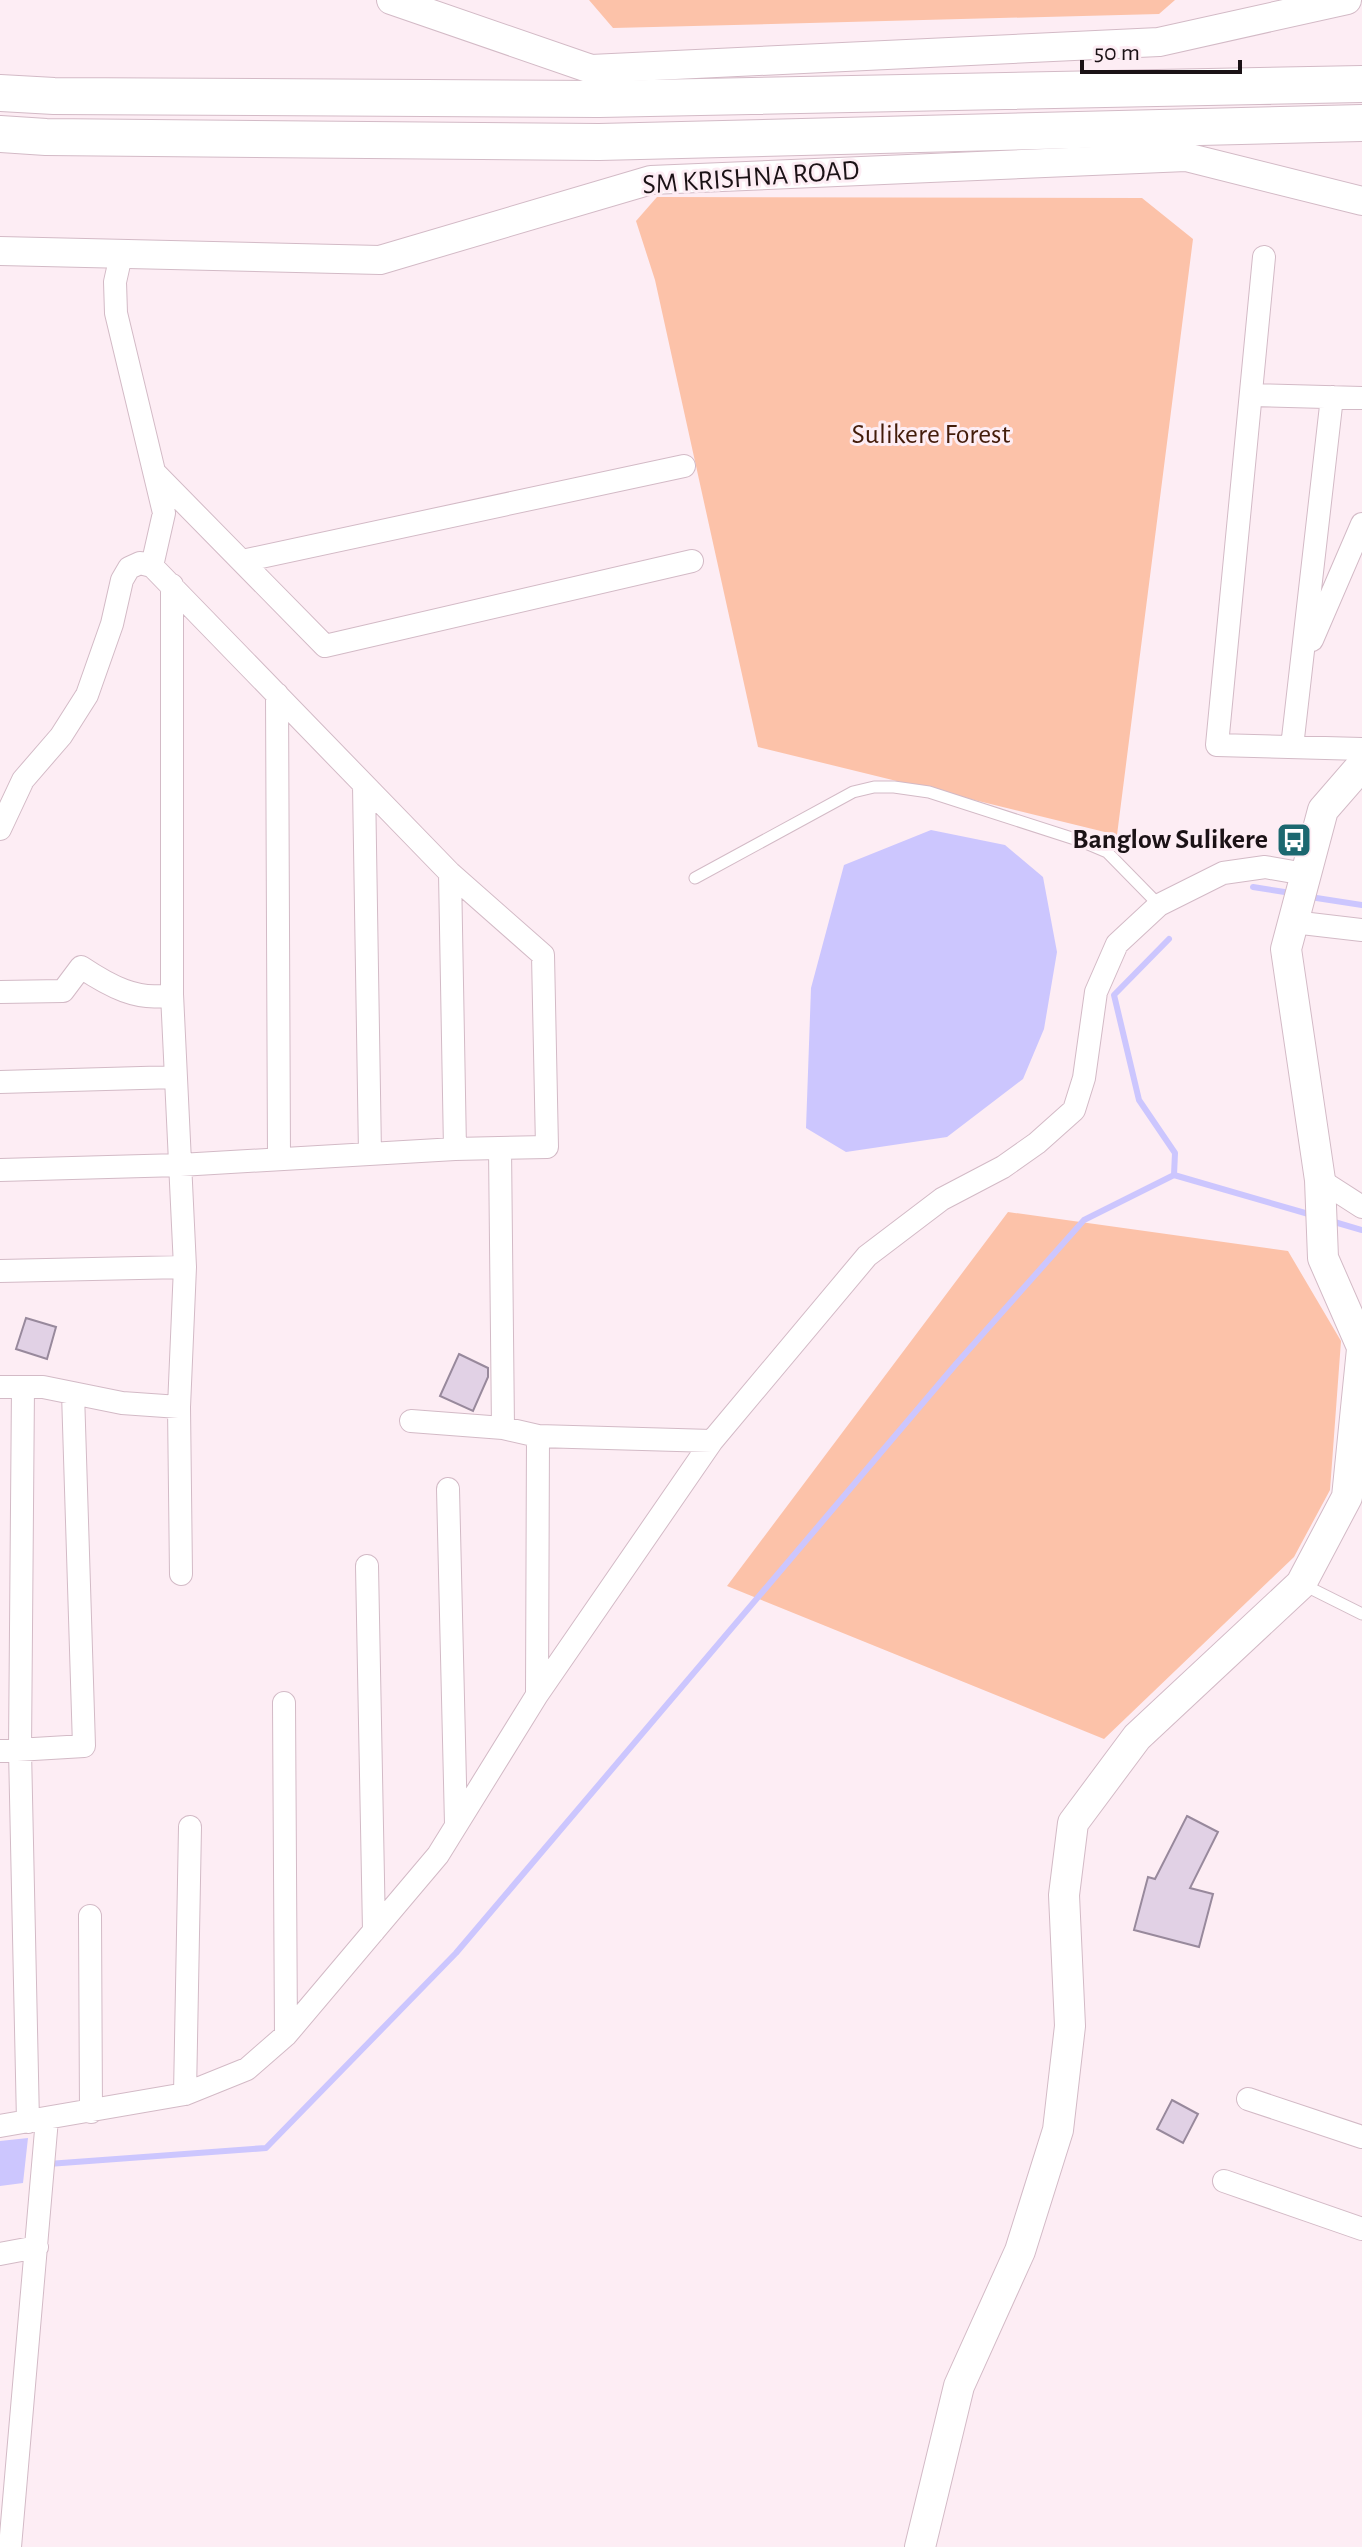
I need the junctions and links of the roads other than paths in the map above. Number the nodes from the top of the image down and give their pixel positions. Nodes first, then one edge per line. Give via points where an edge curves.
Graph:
1 (391, 0) edge
2 (1347, 0) edge
3 (1362, 84) edge
4 (0, 93) edge
5 (1362, 123) edge
6 (0, 134) edge
7 (1362, 201) edge
8 (0, 251) edge
9 (121, 255) junction
10 (1264, 257) dead end
11 (1251, 395) junction
12 (1332, 397) junction
13 (1362, 398) edge
14 (684, 466) dead end
15 (155, 473) junction
16 (1362, 524) edge
17 (242, 561) junction
18 (692, 561) dead end
19 (152, 566) junction
20 (172, 585) junction
21 (1302, 662) junction
22 (277, 694) junction
23 (1292, 747) junction
24 (1362, 749) edge
25 (1362, 765) edge
26 (364, 785) junction
27 (0, 829) edge
28 (450, 873) junction
29 (1305, 874) junction
30 (695, 878) dead end
31 (1159, 905) junction
32 (1293, 922) junction
33 (1362, 930) edge
34 (0, 992) edge
35 (172, 994) junction
36 (176, 1077) junction
37 (0, 1082) edge
38 (500, 1148) junction
39 (455, 1149) junction
40 (370, 1154) junction
41 (279, 1159) junction
42 (180, 1165) junction
43 (0, 1170) edge
44 (1320, 1180) junction
45 (1362, 1207) edge
46 (185, 1267) junction
47 (0, 1271) edge
48 (1362, 1348) edge
49 (11, 1387) edge
50 (73, 1393) junction
51 (179, 1407) junction
52 (411, 1421) dead end
53 (503, 1428) junction
54 (538, 1436) junction
55 (712, 1441) junction
56 (448, 1489) dead end
57 (367, 1566) dead end
58 (181, 1574) dead end
59 (1301, 1584) junction
60 (1362, 1614) edge
61 (537, 1695) junction
62 (284, 1703) dead end
63 (10, 1750) edge
64 (456, 1825) junction
65 (190, 1827) dead end
66 (90, 1916) dead end
67 (374, 1931) junction
68 (286, 2035) junction
69 (185, 2094) junction
70 (1248, 2099) dead end
71 (91, 2112) junction
72 (37, 2121) junction
73 (0, 2126) edge
74 (1362, 2137) edge
75 (1224, 2181) dead end
76 (1362, 2229) edge
77 (37, 2247) junction
78 (0, 2254) edge
79 (10, 2547) edge
80 (920, 2547) edge

1 - 2 street via 591,69 1159,42
3 - 4 highway via 599,99
5 - 6 highway, SM KRISHNA ROAD via 599,142
7 - 9 street, SM KRISHNA ROAD via 1186,157 651,180 380,260
8 - 9 street, SM KRISHNA ROAD
9 - 15 street via 116,313
10 - 11 street
11 - 12 street
11 - 23 street via 1217,745
12 - 13 street
12 - 21 street
14 - 17 street
15 - 17 street
15 - 19 street via 164,513
16 - 21 street
17 - 18 street via 325,646
19 - 20 street
19 - 27 street via 140,563 129,568 122,580 87,695 23,780
20 - 22 street
20 - 35 street
21 - 23 street
22 - 26 street
22 - 41 street
23 - 24 street
25 - 29 main road via 1323,810
26 - 28 street
26 - 40 street
28 - 38 street via 543,955 547,1147
28 - 39 street
29 - 31 street via 1265,867 1223,873
29 - 32 main road
30 - 31 lane via 853,792 894,787 929,792 1107,852
31 - 55 street via 1117,944 1096,992 1074,1110 1003,1167 942,1199 867,1256
32 - 33 street
32 - 44 main road via 1286,949
34 - 35 street via 63,991 81,967 132,993
35 - 36 street
36 - 37 street
36 - 42 street
38 - 39 street
38 - 53 street
39 - 40 street
40 - 41 street
41 - 42 street
42 - 43 street
42 - 46 street
44 - 45 street
44 - 48 main road via 1323,1258
46 - 47 street
46 - 51 street
48 - 59 main road via 1347,1497
49 - 50 street
49 - 63 street
50 - 51 street
50 - 63 street via 84,1746
51 - 58 street
52 - 53 street
53 - 54 street
54 - 55 street
54 - 61 street
55 - 61 street
56 - 64 street
57 - 67 street
59 - 60 lane
59 - 80 main road via 1137,1737 1073,1823 1064,1895 1070,2026 1058,2130 1020,2251 959,2386
61 - 64 street
62 - 68 street
63 - 72 street
64 - 67 street via 438,1855
65 - 69 street
66 - 71 street
67 - 68 street
68 - 69 street via 247,2069
69 - 71 street
70 - 74 street
71 - 72 street
72 - 73 street
72 - 77 street
75 - 76 street
77 - 78 street
77 - 79 street

